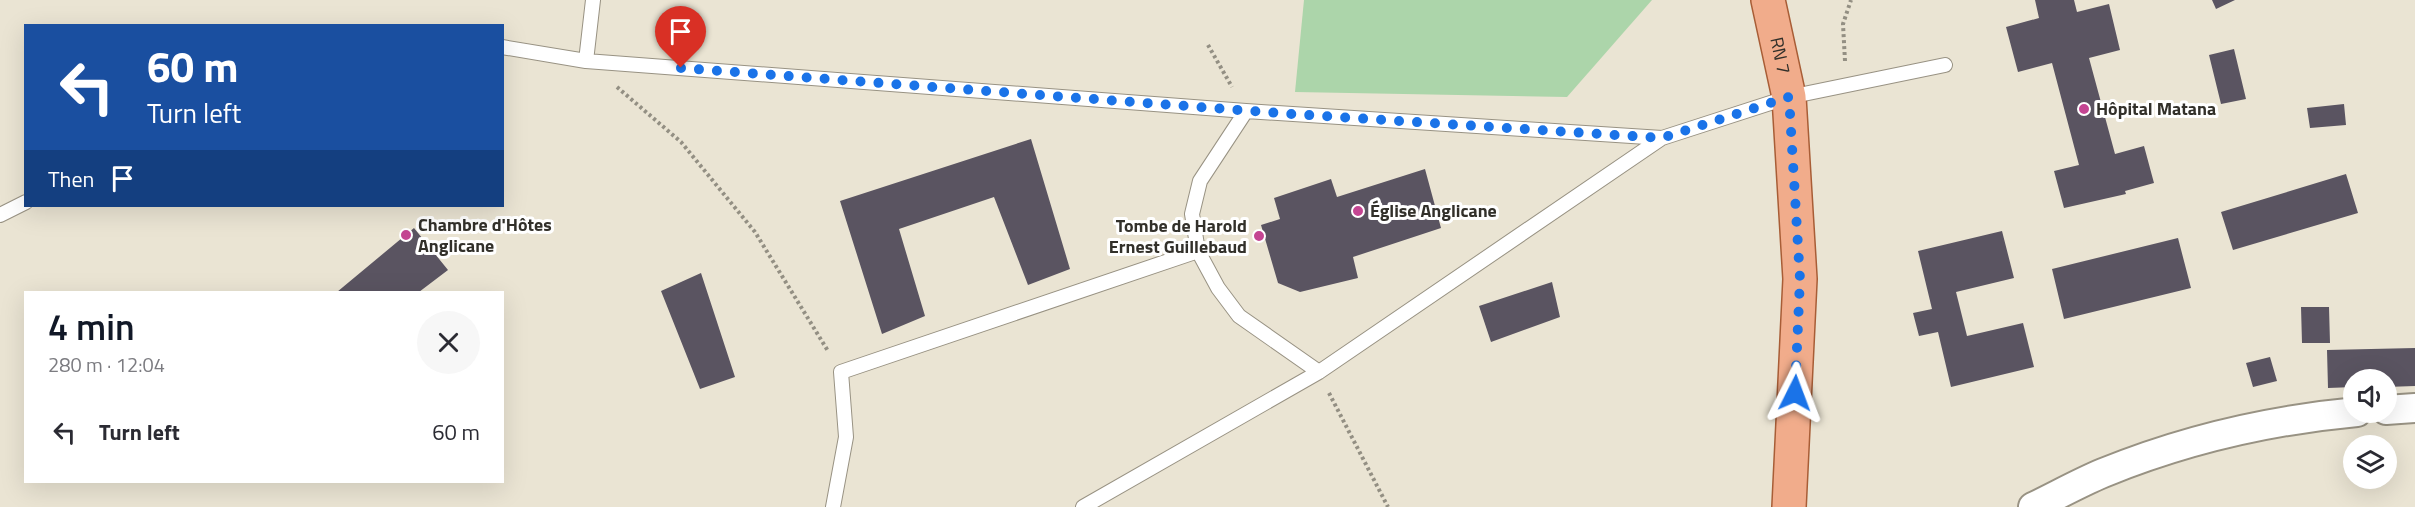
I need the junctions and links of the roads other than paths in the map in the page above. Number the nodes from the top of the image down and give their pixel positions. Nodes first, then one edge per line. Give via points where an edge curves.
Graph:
1 (592, 0) edge
2 (1768, 0) edge
3 (504, 47) edge
4 (586, 61) junction
5 (1945, 65) dead end
6 (1789, 97) junction
7 (1246, 111) junction
8 (1662, 138) junction
9 (24, 203) edge
10 (0, 215) edge
11 (1198, 251) junction
12 (1319, 372) junction
13 (2415, 408) edge
14 (2397, 409) edge
15 (2343, 413) edge
16 (833, 507) edge
17 (1083, 507) edge
18 (1790, 507) edge
19 (2032, 507) edge

1 - 4 lane
2 - 6 main road, RN 7 / RN 7
3 - 4 lane
4 - 7 lane
5 - 6 lane
6 - 8 lane
6 - 18 main road, RN 7 / RN 7 via 1800,279
7 - 8 lane
7 - 11 lane via 1200,181 1192,214
8 - 12 lane
9 - 10 lane
11 - 12 lane via 1239,316
11 - 16 lane via 841,372 846,437
12 - 17 lane
13 - 14 street
15 - 19 street via 2207,437 2103,473

